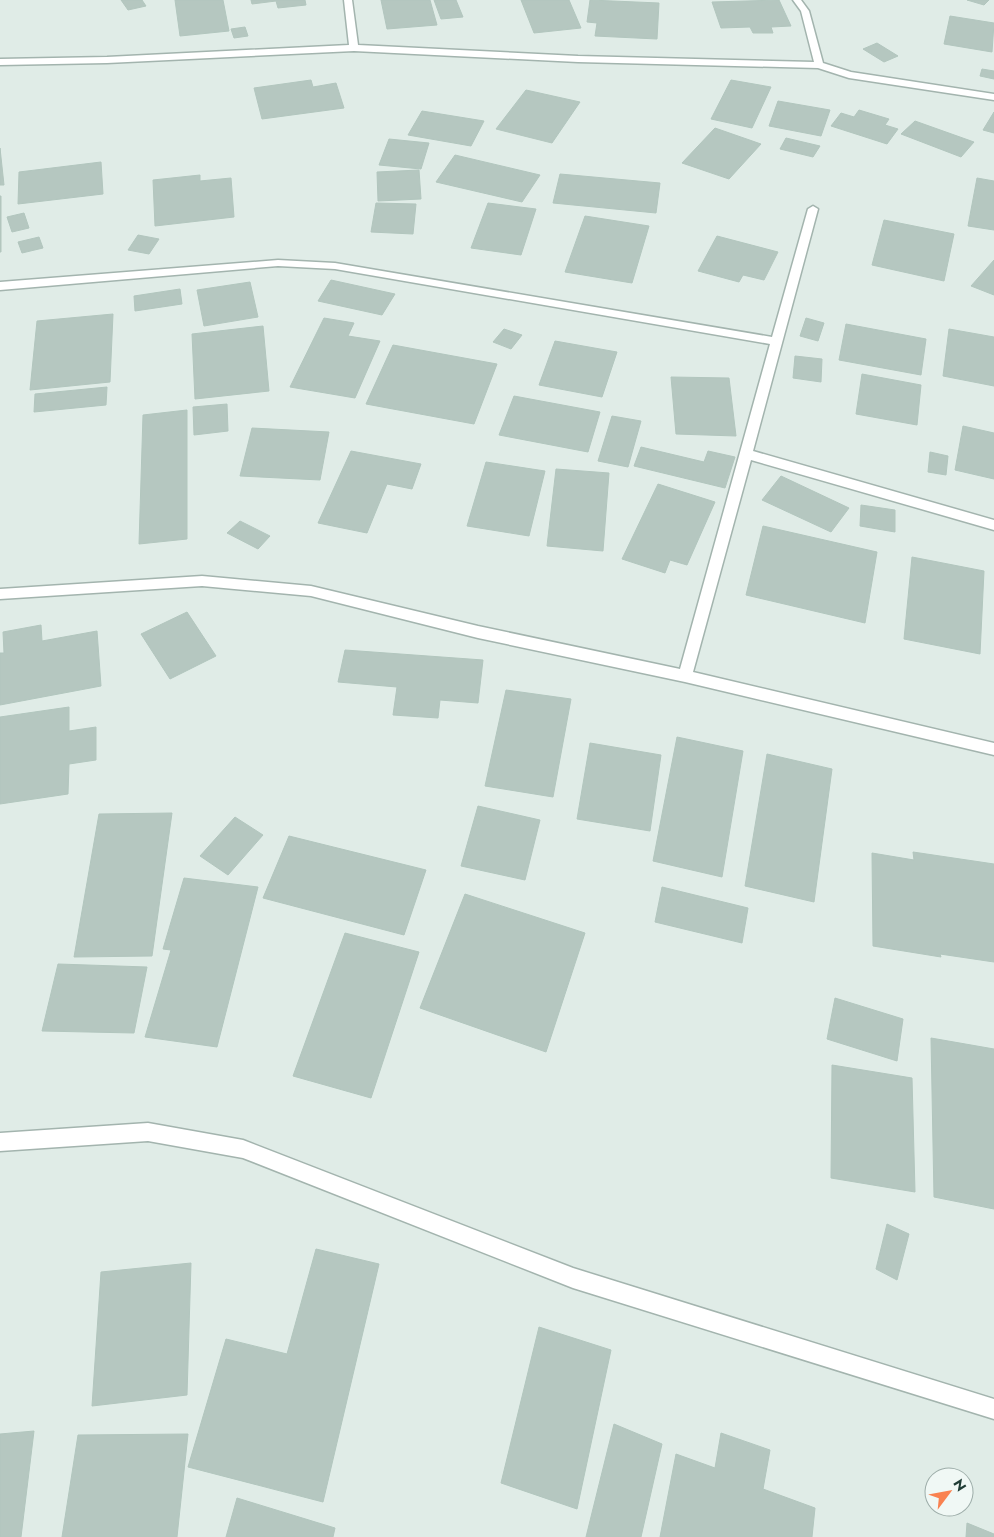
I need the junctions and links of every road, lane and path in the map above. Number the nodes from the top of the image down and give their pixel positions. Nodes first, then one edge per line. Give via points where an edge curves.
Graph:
1 (348, 0) edge
2 (797, 0) edge
3 (354, 48) junction
4 (0, 62) edge
5 (819, 65) junction
6 (994, 97) edge
7 (813, 209) dead end
8 (0, 286) edge
9 (776, 341) junction
10 (746, 454) junction
11 (994, 525) edge
12 (0, 594) edge
13 (685, 676) junction
14 (994, 749) edge
15 (0, 1142) edge
16 (994, 1409) edge

1 - 3 street
2 - 5 street via 805,10
3 - 4 street
3 - 5 street via 578,59
5 - 6 street via 849,75
7 - 9 street
8 - 9 street via 278,263 335,266
9 - 10 street
10 - 11 street
10 - 13 street
12 - 13 street via 202,581 311,591 478,632
13 - 14 street
15 - 16 street via 148,1132 243,1149 573,1278

